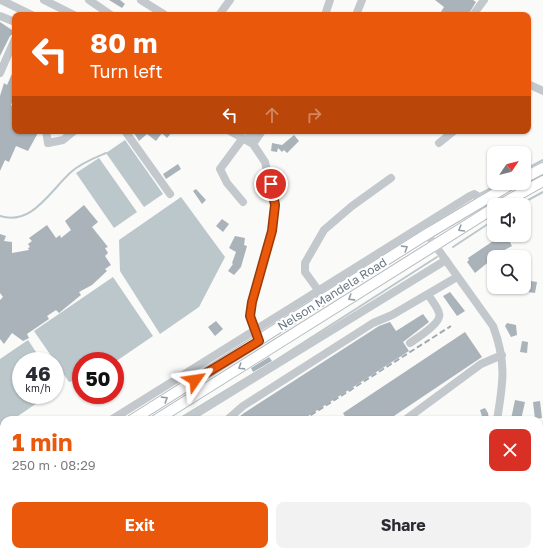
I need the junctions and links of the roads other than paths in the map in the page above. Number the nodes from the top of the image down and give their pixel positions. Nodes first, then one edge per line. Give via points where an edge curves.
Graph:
1 (1, 0) edge
2 (44, 0) edge
3 (89, 0) edge
4 (141, 0) edge
5 (230, 0) edge
6 (330, 0) edge
7 (362, 0) edge
8 (484, 0) edge
9 (26, 12) edge
10 (68, 12) edge
11 (107, 12) edge
12 (160, 12) edge
13 (221, 12) edge
14 (326, 12) edge
15 (357, 12) edge
16 (475, 12) edge
17 (0, 16) edge
18 (12, 21) edge
19 (12, 46) edge
20 (0, 73) edge
21 (531, 85) edge
22 (543, 91) edge
23 (46, 134) edge
24 (70, 134) edge
25 (126, 134) edge
26 (236, 134) edge
27 (250, 134) edge
28 (260, 134) edge
29 (450, 134) edge
30 (243, 138) junction
31 (254, 142) junction
32 (439, 143) dead end
33 (543, 168) edge
34 (531, 174) edge
35 (391, 178) dead end
36 (543, 181) edge
37 (501, 190) edge
38 (170, 194) dead end
39 (513, 198) edge
40 (484, 200) junction
41 (243, 202) dead end
42 (487, 212) edge
43 (427, 234) junction
44 (434, 245) junction
45 (446, 260) junction
46 (457, 276) junction
47 (318, 291) junction
48 (428, 294) junction
49 (325, 299) junction
50 (254, 331) junction
51 (259, 341) junction
52 (410, 343) dead end
53 (502, 355) junction
54 (117, 416) edge
55 (138, 416) edge
56 (162, 416) edge
57 (192, 416) edge
58 (232, 416) edge
59 (410, 416) edge
60 (498, 416) edge

1 - 9 street
2 - 10 street
3 - 11 street
4 - 12 street
5 - 13 street
6 - 14 street
7 - 15 street
8 - 16 street
17 - 18 street
19 - 20 street
21 - 22 street
23 - 24 street via 48,143 63,140
25 - 38 street
26 - 30 street
27 - 31 street
28 - 31 street
29 - 32 street
30 - 31 street
30 - 41 street via 220,169 227,183
31 - 50 street via 265,162 275,205 272,231 252,302 250,316
33 - 34 main road
35 - 47 street via 324,230 304,263 305,272
36 - 39 main road
37 - 40 main road, Nelson Mandela Road
40 - 43 main road, Nelson Mandela Road
40 - 47 street via 474,194 470,196
42 -> 44 main road, Nelson Mandela Road
43 - 44 street
49 -> 43 main road, Nelson Mandela Road
44 - 45 street
44 -> 56 main road, Nelson Mandela Road
45 - 46 street
45 - 57 street
46 - 48 street
46 - 53 street via 493,326
47 - 49 street
47 - 50 street
48 - 52 street via 440,318
48 - 58 street via 373,323 243,406
49 - 51 main road, Nelson Mandela Road
50 - 51 street
50 - 54 street
55 -> 51 main road, Nelson Mandela Road
53 - 59 street via 481,364
53 - 60 street via 503,385

